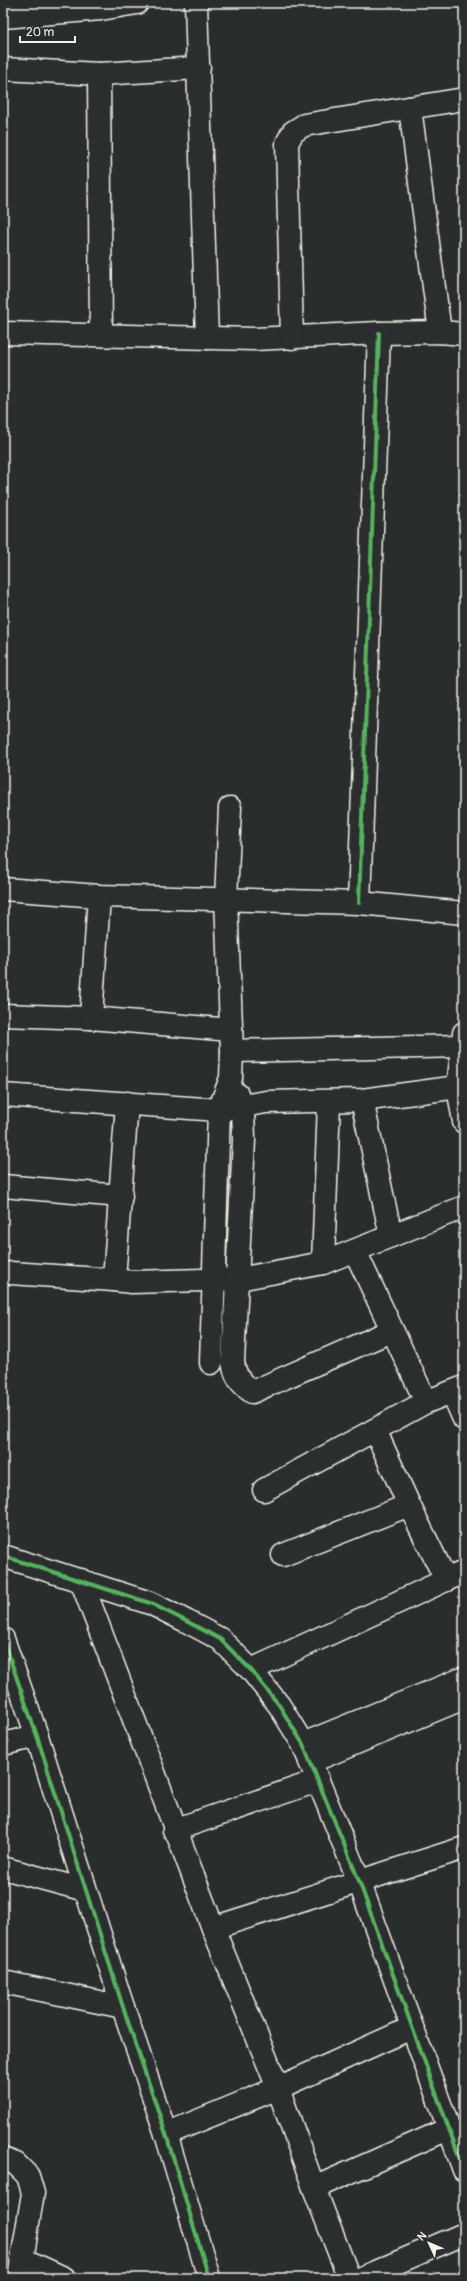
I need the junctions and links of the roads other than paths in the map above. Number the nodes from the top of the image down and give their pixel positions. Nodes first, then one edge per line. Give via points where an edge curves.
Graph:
1 (137, 3) edge
2 (196, 3) edge
3 (100, 6) edge
4 (3, 17) edge
5 (199, 68) junction
6 (3, 69) edge
7 (99, 74) junction
8 (464, 99) edge
9 (410, 108) junction
10 (440, 332) junction
11 (3, 333) edge
12 (379, 333) junction
13 (101, 334) junction
14 (464, 334) edge
15 (207, 338) junction
16 (292, 338) junction
17 (230, 808) dead end
18 (3, 889) edge
19 (99, 896) junction
20 (226, 899) junction
21 (359, 903) junction
22 (464, 913) edge
23 (3, 1015) edge
24 (91, 1018) junction
25 (231, 1040) junction
26 (463, 1041) edge
27 (231, 1078) junction
28 (458, 1087) junction
29 (3, 1095) edge
30 (362, 1100) junction
31 (329, 1102) junction
32 (128, 1103) junction
33 (243, 1107) junction
34 (219, 1110) junction
35 (464, 1122) edge
36 (3, 1186) edge
37 (121, 1196) junction
38 (464, 1207) edge
39 (391, 1236) junction
40 (355, 1251) junction
41 (323, 1263) junction
42 (11, 1273) dead end
43 (215, 1278) junction
44 (239, 1279) junction
45 (114, 1280) junction
46 (390, 1331) junction
47 (211, 1363) dead end
48 (458, 1389) edge
49 (426, 1402) junction
50 (464, 1420) edge
51 (375, 1430) junction
52 (264, 1490) dead end
53 (409, 1506) junction
54 (283, 1555) dead end
55 (3, 1556) edge
56 (455, 1576) edge
57 (81, 1580) junction
58 (3, 1639) edge
59 (251, 1670) junction
60 (464, 1678) edge
61 (464, 1698) edge
62 (37, 1736) junction
63 (3, 1744) edge
64 (310, 1762) junction
65 (174, 1830) junction
66 (464, 1848) edge
67 (3, 1868) edge
68 (359, 1881) junction
69 (85, 1890) junction
70 (213, 1928) junction
71 (3, 1982) edge
72 (122, 2007) junction
73 (411, 2028) junction
74 (278, 2088) junction
75 (448, 2129) junction
76 (166, 2134) junction
77 (3, 2159) edge
78 (462, 2161) edge
79 (314, 2188) junction
80 (464, 2234) edge
81 (21, 2269) edge
82 (64, 2278) edge
83 (209, 2278) edge
84 (349, 2278) edge
85 (362, 2278) edge

1 - 3 street
2 - 5 street
3 - 4 street
5 - 7 street
5 - 15 street
6 - 7 street
7 - 13 street
8 - 9 street
9 - 10 street
9 - 16 street via 304,125 293,132 287,143
10 - 12 street
10 - 14 street
11 - 13 street
12 - 16 street
12 - 21 street
13 - 15 street
15 - 16 street
17 - 20 street
18 - 19 street
19 - 20 street
19 - 24 street
20 - 21 street
20 - 25 street
21 - 22 street
23 - 24 street
24 - 25 street
25 - 26 street
25 - 27 street
26 - 28 street
27 - 33 street
27 - 34 street
28 - 30 street
28 - 35 street
29 - 32 street
30 - 31 street
30 - 39 street
31 - 33 street via 266,1102
31 - 41 street
32 - 34 street
32 - 37 street
33 - 34 street
33 - 44 street
34 - 43 street
36 - 37 street
37 - 45 street
38 - 39 street
39 - 40 street
40 - 41 street
40 - 46 street
41 - 44 street
42 - 45 street
43 - 44 street
43 - 45 street via 132,1282
43 - 47 street
44 - 46 street via 233,1362 235,1374 242,1385 252,1392
46 - 49 street
48 - 49 street
48 - 50 street
49 - 51 street
51 - 52 street
51 - 53 street
53 - 54 street
53 - 56 street
55 - 57 street
56 - 59 street
57 - 59 street via 150,1603 186,1621 220,1639
57 - 65 street
58 - 62 street
59 - 64 street via 279,1705
60 - 64 street
61 - 64 street
62 - 63 street
62 - 69 street
64 - 65 street
64 - 68 street
65 - 70 street
66 - 68 street
67 - 69 street
68 - 70 street
68 - 73 street
69 - 72 street
70 - 74 street
71 - 72 street
72 - 76 street
73 - 74 street
73 - 75 street
74 - 76 street
74 - 79 street
75 - 78 street
75 - 79 street
76 - 83 street
77 - 81 street via 16,2164 28,2176 33,2193
79 - 84 street
80 - 85 street
81 - 82 street

